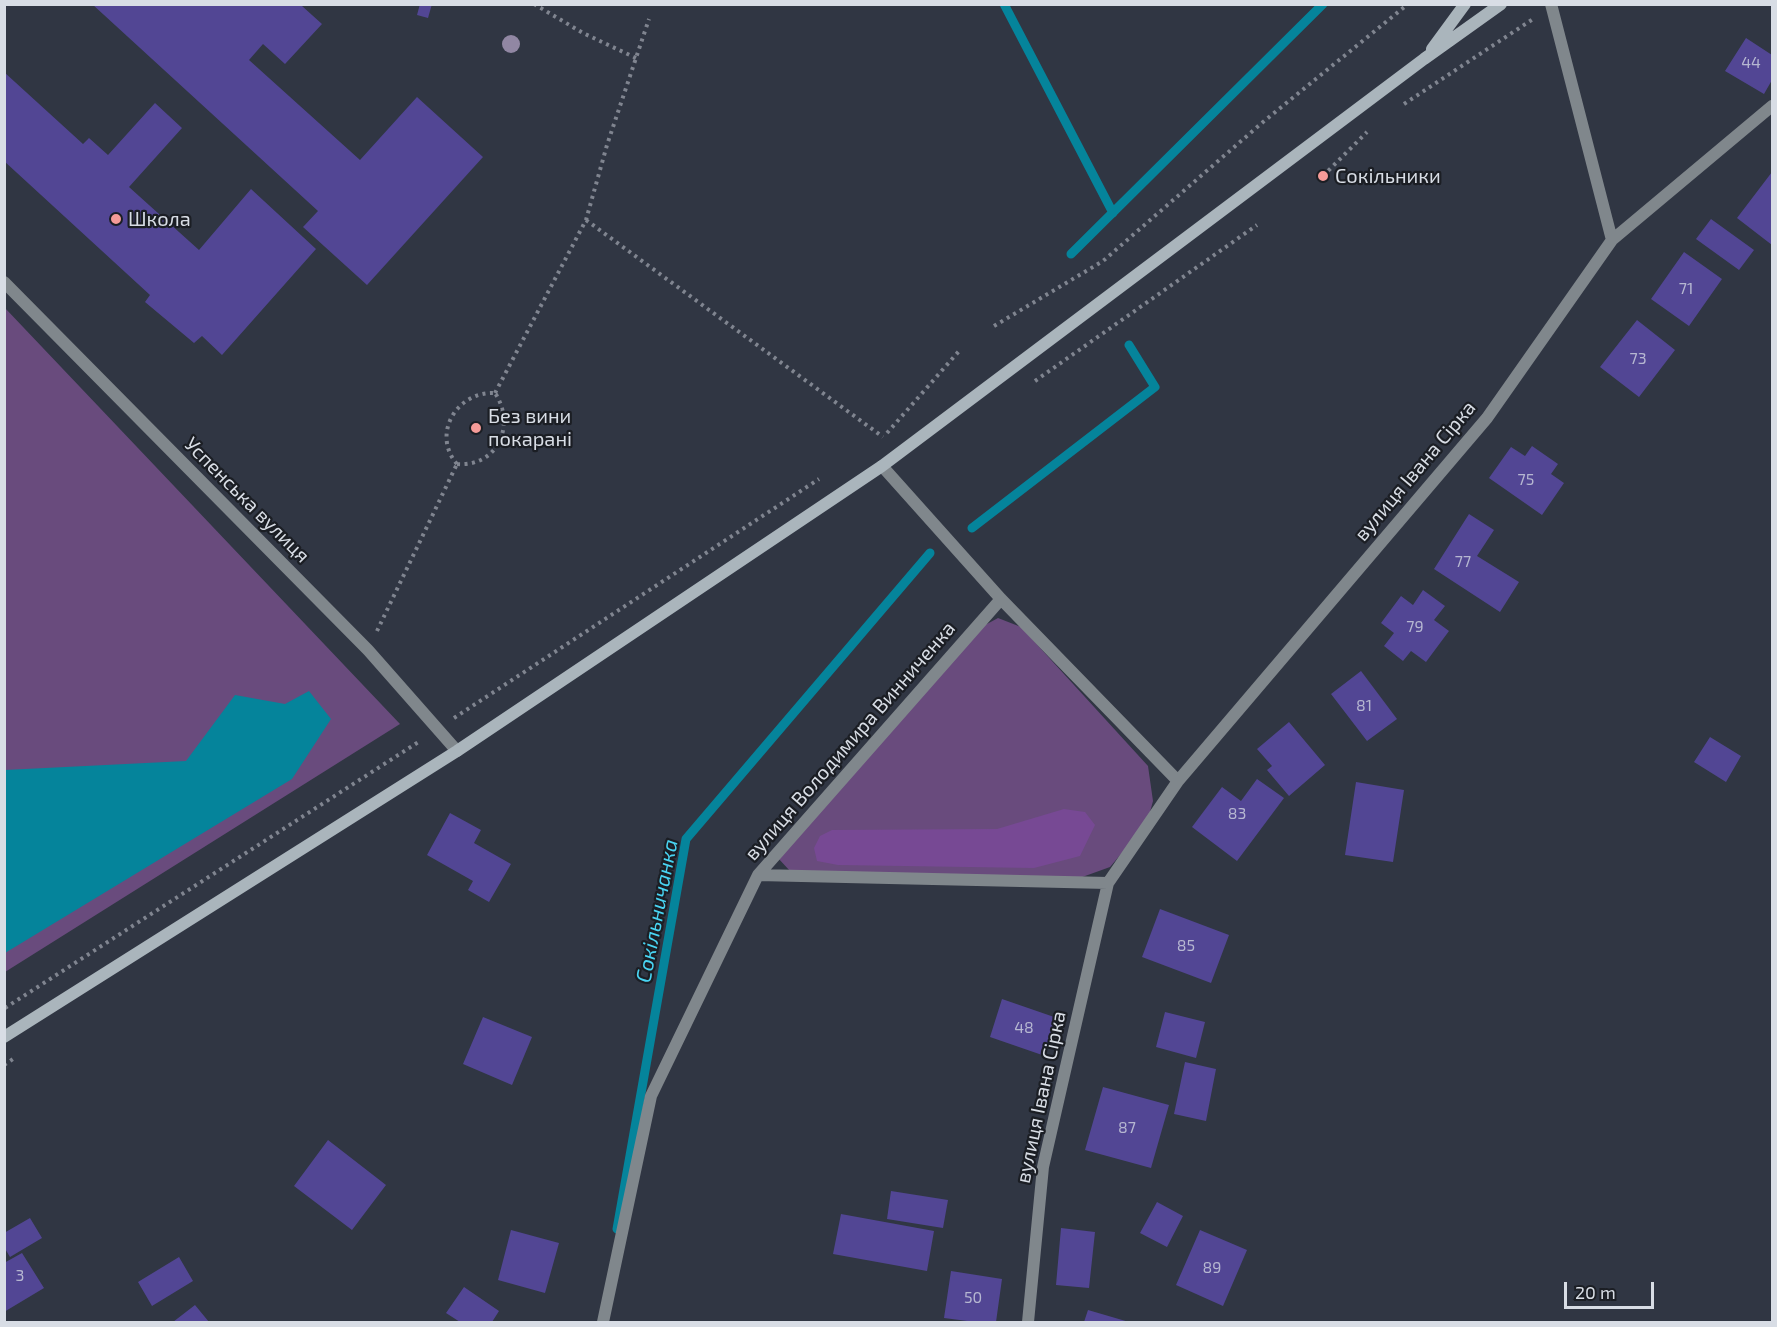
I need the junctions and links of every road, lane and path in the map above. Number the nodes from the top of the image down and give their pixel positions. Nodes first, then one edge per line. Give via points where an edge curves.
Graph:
1 (534, 4) edge
2 (1408, 4) edge
3 (1465, 4) edge
4 (1501, 4) edge
5 (1551, 6) edge
6 (649, 19) dead end
7 (636, 58) junction
8 (1425, 59) junction
9 (1773, 106) edge
10 (1395, 110) dead end
11 (1368, 130) dead end
12 (1323, 176) dead end
13 (586, 220) junction
14 (1257, 225) dead end
15 (1612, 240) junction
16 (4, 282) edge
17 (1136, 309) dead end
18 (994, 326) dead end
19 (960, 350) dead end
20 (495, 393) junction
21 (457, 464) junction
22 (882, 465) junction
23 (1001, 599) junction
24 (368, 650) junction
25 (457, 751) junction
26 (1178, 781) junction
27 (758, 875) junction
28 (1108, 883) junction
29 (4, 1037) edge
30 (603, 1323) edge
31 (1028, 1323) edge

1 - 7 path
2 - 18 path via 1263,122 1103,261
3 - 8 main road
4 - 8 main road
5 - 10 path
5 - 15 street
6 - 7 path
7 - 13 path
8 - 22 main road
9 - 15 street, вулиця Івана Сірка
11 - 12 path
13 - 19 path via 883,437
13 - 20 path
14 - 17 path
15 - 26 street, вулиця Івана Сірка via 1487,418
16 - 24 street, Успенська вулиця
20 - 21 path via 504,416 500,441 482,459
20 - 21 path via 465,401 449,421 446,440
21 - 24 path
22 - 23 street
22 - 25 main road
23 - 26 street
23 - 27 street, вулиця Володимира Винниченка
24 - 25 street, Успенська вулиця
25 - 29 main road
26 - 28 street, вулиця Івана Сірка
27 - 28 street
27 - 30 street, вулиця Володимира Винниченка via 651,1096
28 - 31 street, вулиця Івана Сірка via 1042,1167

